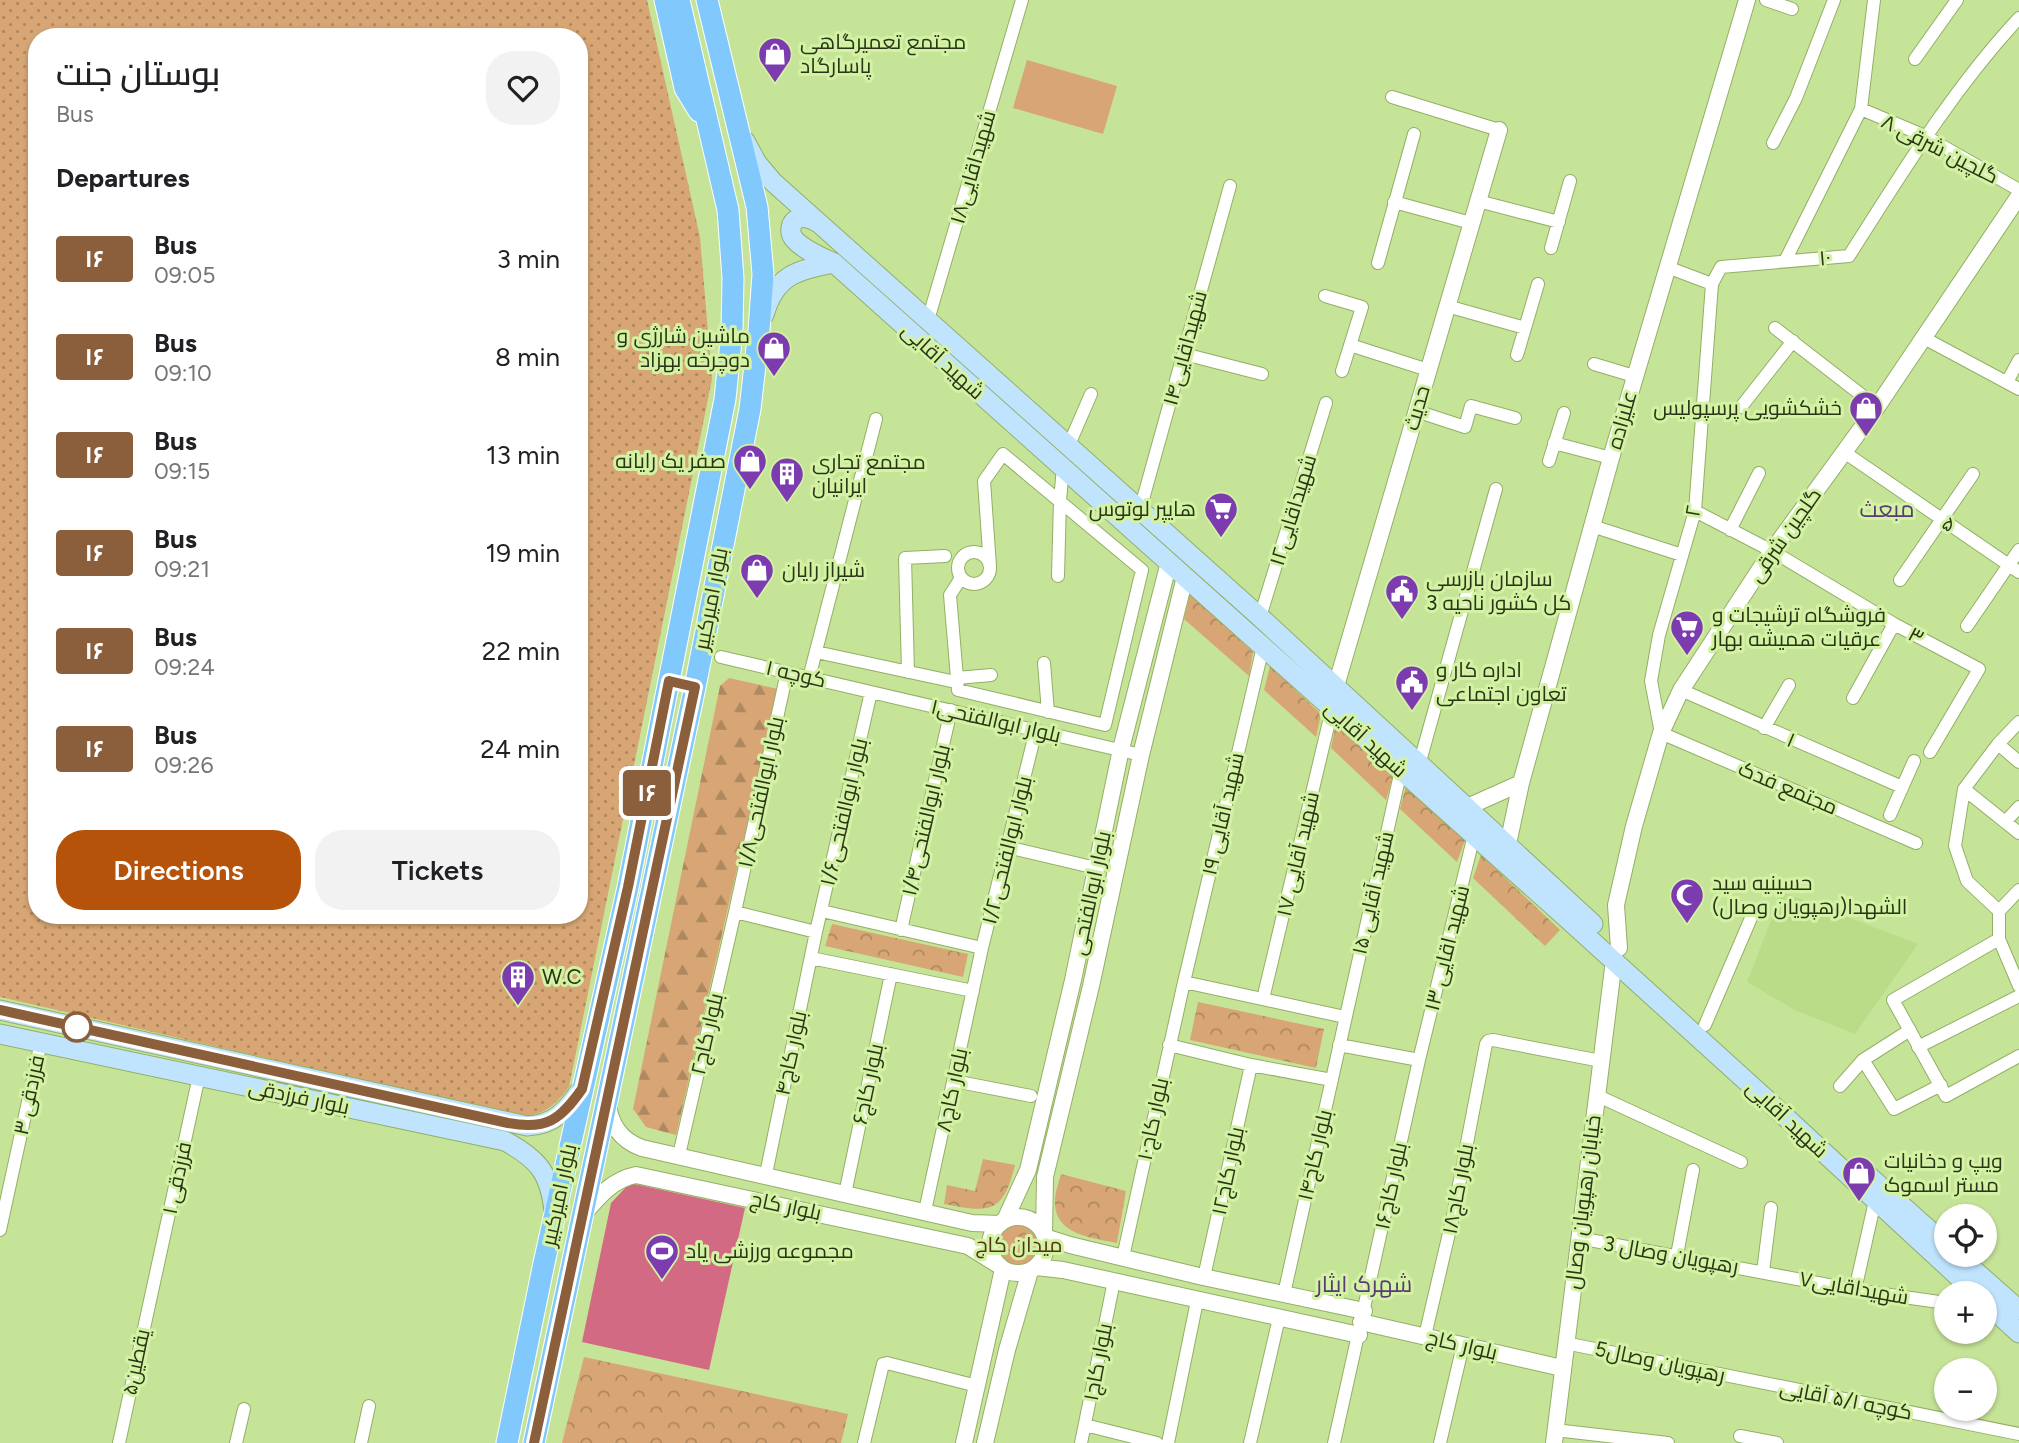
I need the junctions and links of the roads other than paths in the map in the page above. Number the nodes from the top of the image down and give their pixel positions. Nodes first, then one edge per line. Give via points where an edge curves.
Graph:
1 (664, 0) edge
2 (679, 0) edge
3 (707, 0) edge
4 (1022, 0) edge
5 (1747, 0) edge
6 (1766, 0) edge
7 (1834, 0) edge
8 (1874, 0) edge
9 (1957, 0) edge
10 (1792, 9) dead end
11 (2019, 18) edge
12 (1915, 60) dead end
13 (1392, 97) dead end
14 (1861, 109) junction
15 (710, 128) junction
16 (740, 130) junction
17 (1499, 130) joint
18 (1413, 134) dead end
19 (1925, 136) junction
20 (1773, 143) dead end
21 (1570, 181) dead end
22 (1230, 186) dead end
23 (2019, 190) edge
24 (2019, 196) edge
25 (1478, 201) junction
26 (1395, 202) junction
27 (2013, 218) edge
28 (817, 222) junction
29 (1559, 222) junction
30 (1471, 223) junction
31 (1551, 248) dead end
32 (1785, 261) junction
33 (834, 263) junction
34 (1378, 263) dead end
35 (1667, 267) junction
36 (1538, 284) dead end
37 (1712, 285) junction
38 (1325, 296) dead end
39 (1447, 306) junction
40 (929, 320) junction
41 (1525, 328) junction
42 (1775, 328) dead end
43 (760, 330) junction
44 (1924, 338) junction
45 (1793, 341) junction
46 (1350, 345) junction
47 (1184, 354) junction
48 (1517, 355) dead end
49 (2019, 360) edge
50 (1594, 364) dead end
51 (1428, 370) junction
52 (1342, 371) dead end
53 (1262, 374) dead end
54 (1634, 376) junction
55 (2013, 386) edge
56 (1091, 394) dead end
57 (1326, 403) dead end
58 (1741, 407) dead end
59 (1877, 407) junction
60 (1416, 411) junction
61 (1564, 413) dead end
62 (1515, 418) dead end
63 (876, 419) dead end
64 (1554, 443) junction
65 (1068, 447) junction
66 (1844, 452) junction
67 (1611, 458) junction
68 (1549, 461) dead end
69 (1063, 468) junction
70 (1759, 473) dead end
71 (1973, 474) dead end
72 (1496, 489) dead end
73 (1059, 500) junction
74 (1140, 510) junction
75 (1695, 511) junction
76 (1942, 519) junction
77 (1592, 526) junction
78 (1730, 530) junction
79 (2019, 550) edge
80 (1772, 551) junction
81 (1682, 555) junction
82 (945, 556) dead end
83 (1168, 562) junction
84 (990, 566) junction
85 (2014, 569) edge
86 (1058, 576) dead end
87 (1185, 577) junction
88 (961, 578) junction
89 (1900, 580) dead end
90 (1260, 617) junction
91 (1894, 624) junction
92 (1967, 625) dead end
93 (1263, 646) junction
94 (816, 652) junction
95 (720, 657) dead end
96 (1044, 663) dead end
97 (787, 672) junction
98 (908, 672) junction
99 (991, 675) dead end
100 (809, 678) junction
101 (954, 679) junction
102 (669, 681) junction
103 (1788, 685) dead end
104 (1336, 686) junction
105 (695, 687) junction
106 (1681, 690) junction
107 (871, 692) junction
108 (1853, 698) dead end
109 (1332, 709) junction
110 (951, 710) junction
111 (1048, 712) junction
112 (2019, 722) edge
113 (1764, 728) junction
114 (1036, 730) junction
115 (1661, 733) junction
116 (1998, 744) junction
117 (1121, 749) junction
118 (1930, 752) dead end
119 (1142, 755) junction
120 (1914, 761) dead end
121 (2019, 762) edge
122 (1410, 768) junction
123 (1521, 783) junction
124 (1902, 788) junction
125 (1964, 789) junction
126 (2019, 807) edge
127 (1465, 808) junction
128 (1890, 815) dead end
129 (2005, 822) junction
130 (2019, 833) edge
131 (1474, 835) junction
132 (1916, 842) dead end
133 (1508, 844) junction
134 (1007, 848) junction
135 (1096, 868) junction
136 (2019, 890) edge
137 (1616, 905) junction
138 (822, 911) junction
139 (1754, 911) dead end
140 (1999, 911) junction
141 (735, 912) junction
142 (1591, 922) junction
143 (901, 930) junction
144 (816, 932) junction
145 (2000, 939) junction
146 (982, 948) junction
147 (1616, 954) junction
148 (2013, 957) edge
149 (811, 958) junction
150 (978, 970) joint
151 (891, 974) junction
152 (1073, 980) junction
153 (1184, 982) junction
154 (1091, 986) junction
155 (2019, 986) edge
156 (973, 991) junction
157 (2019, 996) edge
158 (1263, 999) junction
159 (0, 1010) edge
160 (1345, 1017) junction
161 (1705, 1025) junction
162 (1910, 1030) junction
163 (0, 1034) edge
164 (41, 1042) junction
165 (1169, 1045) junction
166 (1339, 1045) junction
167 (1919, 1047) junction
168 (2019, 1056) edge
169 (1419, 1060) junction
170 (1863, 1060) junction
171 (1601, 1061) junction
172 (1251, 1065) junction
173 (199, 1076) junction
174 (1332, 1080) junction
175 (954, 1081) junction
176 (1941, 1085) junction
177 (1840, 1086) dead end
178 (582, 1089) junction
179 (1031, 1096) dead end
180 (1596, 1096) junction
181 (606, 1100) junction
182 (1807, 1128) junction
183 (507, 1132) junction
184 (642, 1148) junction
185 (679, 1155) junction
186 (1741, 1162) dead end
187 (724, 1166) junction
188 (1028, 1170) junction
189 (1693, 1170) dead end
190 (766, 1174) junction
191 (639, 1176) junction
192 (1045, 1177) junction
193 (718, 1191) junction
194 (845, 1194) junction
195 (1875, 1200) junction
196 (1771, 1208) dead end
197 (925, 1210) junction
198 (555, 1215) junction
199 (582, 1217) junction
200 (1002, 1222) junction
201 (972, 1223) junction
202 (0, 1230) edge
203 (1045, 1235) junction
204 (1934, 1235) edge
205 (1579, 1238) junction
206 (1070, 1245) junction
207 (968, 1246) junction
208 (1677, 1255) junction
209 (1123, 1257) junction
210 (1002, 1267) junction
211 (1971, 1267) edge
212 (1033, 1269) junction
213 (1063, 1270) junction
214 (1763, 1272) junction
215 (1204, 1277) junction
216 (154, 1281) joint
217 (1114, 1281) junction
218 (1963, 1281) edge
219 (1243, 1284) junction
220 (1855, 1290) junction
221 (997, 1293) junction
222 (1284, 1294) junction
223 (1020, 1301) junction
224 (1197, 1301) junction
225 (1934, 1301) edge
226 (1237, 1310) junction
227 (2019, 1310) edge
228 (1997, 1314) edge
229 (1279, 1318) junction
230 (1361, 1323) junction
231 (2019, 1333) edge
232 (1425, 1336) junction
233 (1564, 1343) junction
234 (1464, 1345) junction
235 (1562, 1367) junction
236 (1756, 1382) joint
237 (977, 1386) junction
238 (369, 1406) dead end
239 (244, 1409) dead end
240 (1085, 1425) junction
241 (2019, 1434) edge
242 (1740, 1436) dead end
243 (1555, 1437) edge
244 (119, 1443) edge
245 (236, 1443) edge
246 (360, 1443) edge
247 (507, 1443) edge
248 (534, 1443) edge
249 (864, 1443) edge
250 (964, 1443) edge
251 (985, 1443) edge
252 (1080, 1443) edge
253 (1157, 1443) edge
254 (1167, 1443) edge
255 (1250, 1443) edge
256 (1334, 1443) edge
257 (1440, 1443) edge
258 (1668, 1443) edge
259 (1777, 1443) edge

1 - 15 main road via 685,88
2 - 15 main road, بلوار امیرکبیر
3 - 16 main road, بلوار امیرکبیر
4 - 40 street, شهیداقایی۱۸
5 - 35 street, علیزاده
6 - 10 street
7 - 20 street
8 - 14 street
9 - 12 street
11 - 19 street via 1963,82
13 - 17 street
14 - 19 street, ۸ گلچین شرقی
14 - 32 street
15 - 102 main road, بلوار امیرکبیر via 728,210 732,331 724,399
16 - 28 main road, شهید آقایی via 773,183
16 - 43 main road, بلوار امیرکبیر via 757,207 763,274
17 - 25 street, حدیث
18 - 26 street
19 - 23 street, ۸ گلچین شرقی
19 - 32 street, ۱۰ via 1849,256
21 - 29 street
22 - 47 street, شهیداقایی۱۴
24 - 27 street, گلچین شرقی
25 - 29 street
25 - 30 street, حدیث
26 - 30 street
26 - 34 street
27 - 44 street, گلچین شرقی
28 - 33 main road, شهید آقایی via 807,217 794,221 791,236
28 - 40 main road, شهید آقایی
29 - 31 street
30 - 39 street, حدیث
32 - 37 street, ۱۰ via 1721,267
33 - 43 main road via 806,268 779,283 768,299
33 - 69 main road, شهید آقایی
35 - 37 street
35 - 54 street, علیزاده
36 - 41 street
37 - 75 street, ۲
38 - 46 street via 1362,307
39 - 41 street
39 - 51 street, حدیث
40 - 65 main road, شهید آقایی
41 - 48 street
42 - 45 street
43 - 105 main road, بلوار امیرکبیر via 750,409
44 - 55 street
44 - 59 street, گلچین شرقی
45 - 58 street
45 - 59 street
46 - 51 street
46 - 52 street
47 - 53 street
47 - 74 street, شهیداقایی۱۴
49 - 55 street
50 - 54 street
51 - 60 street, حدیث
54 - 67 street, علیزاده
56 - 65 street
57 - 90 street, شهیداقایی۱۲
59 - 66 street, گلچین شرقی
60 - 62 street via 1465,427 1471,406
60 - 104 street, حدیث
61 - 64 street
63 - 94 street
64 - 67 street
64 - 68 street
65 - 74 main road, شهید آقایی
66 - 76 street, ۵
66 - 80 street, گلچین شرقی
67 - 77 street, علیزاده
69 - 73 street
69 - 83 main road, شهید آقایی
70 - 78 street
71 - 76 street
72 - 122 street, شهید آقایی ۱۵
73 - 84 street via 1003,454 984,481
73 - 86 street
73 - 111 street via 1142,570 1105,725
74 - 90 main road, شهید آقایی
75 - 78 street, ۳
75 - 81 street, ۲
76 - 85 street, ۵
76 - 89 street
77 - 81 street
77 - 123 street, علیزاده
78 - 80 street, ۳
79 - 85 street
80 - 91 street, ۳
80 - 106 street, گلچین شرقی
81 - 115 street, ۲ via 1651,681
82 - 98 street via 905,558
83 - 87 main road, شهید آقایی
83 - 117 street, بلوار ابوالفتحی
84 - 88 street via 984,582 976,585
84 - 88 street via 980,553 964,555 959,562
85 - 92 street
87 - 93 main road, شهید آقایی
87 - 119 street, بلوار ابوالفتحی
88 - 101 street via 950,595
90 - 104 main road, شهید آقایی
91 - 108 street
91 - 118 street, ۳ via 1979,669
93 - 109 main road, شهید آقایی
93 - 153 street, شهید آقایی ۱۹
94 - 98 street
94 - 100 street
95 - 97 street, کوچه ۱
96 - 111 street
97 - 100 street, کوچه ۱
97 - 141 street, بلوار ابوالفتحی۱/۸
98 - 101 street
99 - 101 street
100 - 107 street, کوچه ۱
101 - 111 street via 958,690
102 - 105 main road
102 - 178 main road, بلوار امیرکبیر
103 - 113 street
104 - 122 main road, شهید آقایی
105 - 181 main road, بلوار امیرکبیر
106 - 113 street, ۱
106 - 115 street, گلچین شرقی
107 - 110 street, بلوار ابوالفتحی۱
107 - 138 street, بلوار ابوالفتحی۱/۶
109 - 122 main road, شهید آقایی
109 - 158 street, شهید آقایی ۱۷
110 - 114 street, بلوار ابوالفتحی۱
110 - 143 street, بلوار ابوالفتحی۱/۴
112 - 116 street
113 - 124 street, ۱
114 - 117 street, بلوار ابوالفتحی۱
114 - 134 street, بلوار ابوالفتحی۱/۲
115 - 132 street, مجتمع فدک
115 - 137 street, گلچین شرقی
116 - 121 street
116 - 125 street
117 - 119 street, بلوار ابوالفتحی۱
117 - 135 street, بلوار ابوالفتحی
119 - 154 street, بلوار ابوالفتحی
120 - 124 street
122 - 127 main road, شهید آقایی
122 - 131 main road, شهید آقایی
122 - 160 street, شهید آقایی ۱۵
123 - 127 street
123 - 133 street, علیزاده
124 - 128 street
125 - 129 street
125 - 140 street via 1955,846 1967,881
126 - 129 street
127 - 133 main road, شهید آقایی
129 - 130 street
131 - 147 main road, شهید آقایی
131 - 169 street, شهید اقایی ۱۳
133 - 142 main road, شهید آقایی
134 - 135 street
134 - 146 street, بلوار ابوالفتحی۱/۲
135 - 152 street, بلوار ابوالفتحی
136 - 140 street
137 - 142 street via 1603,921
137 - 147 street, گلچین شرقی
138 - 143 street
138 - 144 street, بلوار ابوالفتحی۱/۶
139 - 161 street
140 - 145 street
141 - 144 street
141 - 185 street, بلوار کاج۲
142 - 147 main road, شهید آقایی
143 - 146 street
144 - 149 street, بلوار کاج۴
145 - 148 street
145 - 162 street via 1893,1000
146 - 150 street, بلوار ابوالفتحی۱/۲
147 - 161 main road, شهید آقایی
147 - 171 street, خیابان رهپویان وصال
147 - 182 main road, شهید آقایی
148 - 155 street
149 - 151 street
149 - 190 street, بلوار کاج۴
150 - 156 street, بلوار کاج۸
151 - 156 street
151 - 194 street, بلوار کاج۶
152 - 154 street
152 - 188 street, بلوار ابوالفتحی
153 - 158 street
153 - 165 street, بلوار کاج۱۰
154 - 192 street, بلوار ابوالفتحی
156 - 175 street, بلوار کاج۸
157 - 167 street
158 - 160 street
159 - 183 main road, بلوار فرزدقی
160 - 166 street, بلوار کاج۱۴
161 - 182 main road, شهید آقایی
162 - 167 street
162 - 170 street
163 - 164 main road, بلوار فرزدقی
164 - 173 main road, بلوار فرزدقی
164 - 202 street, فرزدقی ۳
165 - 172 street
165 - 209 street, بلوار کاج۱۰
166 - 169 street
166 - 174 street, بلوار کاج۱۴
167 - 176 street
168 - 176 street via 1946,1096
169 - 230 street, بلوار کاج۱۶
170 - 176 street via 1894,1108
170 - 177 street
171 - 180 street, خیابان رهپویان وصال
171 - 232 street, بلوار کاج۱۸ via 1488,1041
172 - 174 street
172 - 215 street, بلوار کاج۱۲
173 - 183 main road, بلوار فرزدقی
173 - 216 street, فرزدقی ۱
174 - 222 street, بلوار کاج۱۴
175 - 179 street
175 - 197 street, بلوار کاج۸
178 - 183 main road, بلوار فرزدقی via 551,1122
178 - 198 main road, بلوار امیرکبیر
180 - 186 street
180 - 205 street, خیابان رهپویان وصال
181 - 184 street, بلوار کاج via 619,1134
181 - 199 main road, بلوار امیرکبیر
182 - 195 main road, شهید آقایی
182 - 204 main road, شهید آقایی
183 - 198 main road, بلوار فرزدقی via 541,1167
184 - 185 street, بلوار کاج
184 - 191 street via 633,1159
185 - 187 street, بلوار کاج
187 - 190 street, بلوار کاج
187 - 193 street
188 - 192 street via 1031,1187 1039,1186
188 - 200 street, بلوار ابوالفتحی
189 - 208 street
190 - 194 street, بلوار کاج
191 - 193 street, بلوار کاج
191 - 199 street via 622,1178
192 - 203 street, بلوار ابوالفتحی
193 - 207 street, بلوار کاج
194 - 197 street, بلوار کاج
195 - 218 main road, شهید آقایی
195 - 220 street
196 - 214 street
197 - 201 street, بلوار کاج
198 - 247 main road, بلوار امیرکبیر
199 - 248 main road, بلوار امیرکبیر
200 - 201 street, بلوار کاج
200 - 203 street via 1023,1217 1039,1225
200 - 210 street via 990,1245 994,1260
201 - 207 street via 979,1226 982,1236 979,1243
203 - 206 street, بلوار کاج
203 - 212 street via 1044,1256
205 - 208 street, 3 رهپویان وصال
205 - 233 street, خیابان رهپویان وصال
206 - 209 street, بلوار کاج
206 - 213 street via 1059,1252
207 - 210 street, بلوار کاج
208 - 214 street, 3 رهپویان وصال
209 - 215 street, بلوار کاج
210 - 212 street via 1021,1273
210 - 221 street
211 - 227 main road
212 - 213 street, بلوار کاج
212 - 223 street
213 - 217 street, بلوار کاج
214 - 220 street, شهیداقایی۷
215 - 219 street, بلوار کاج
216 - 244 street, یقطین۵
217 - 224 street, بلوار کاج
217 - 240 street, بلوار کاج۱
219 - 222 street, بلوار کاج
219 - 226 street
220 - 225 street, شهیداقایی۷
221 - 223 street via 1012,1286 1018,1289
221 - 237 street
222 - 230 street, بلوار کاج
223 - 251 street
224 - 226 street, بلوار کاج
224 - 254 street
226 - 229 street, بلوار کاج
228 - 231 main road
229 - 230 street, بلوار کاج
229 - 255 street
230 - 232 street, بلوار کاج
230 - 256 street, بلوار کاج۱۶
232 - 234 street, بلوار کاج
233 - 235 street, خیابان رهپویان وصال
233 - 236 street, رهپویان وصال5
234 - 235 street, بلوار کاج
234 - 257 street
235 - 243 street, خیابان رهپویان وصال
236 - 241 street, کوچه ۵/۱ آقایی
237 - 249 street via 883,1364
237 - 250 street
238 - 246 street
239 - 245 street
240 - 252 street, بلوار کاج۱
240 - 253 street
242 - 259 street
243 - 258 street

